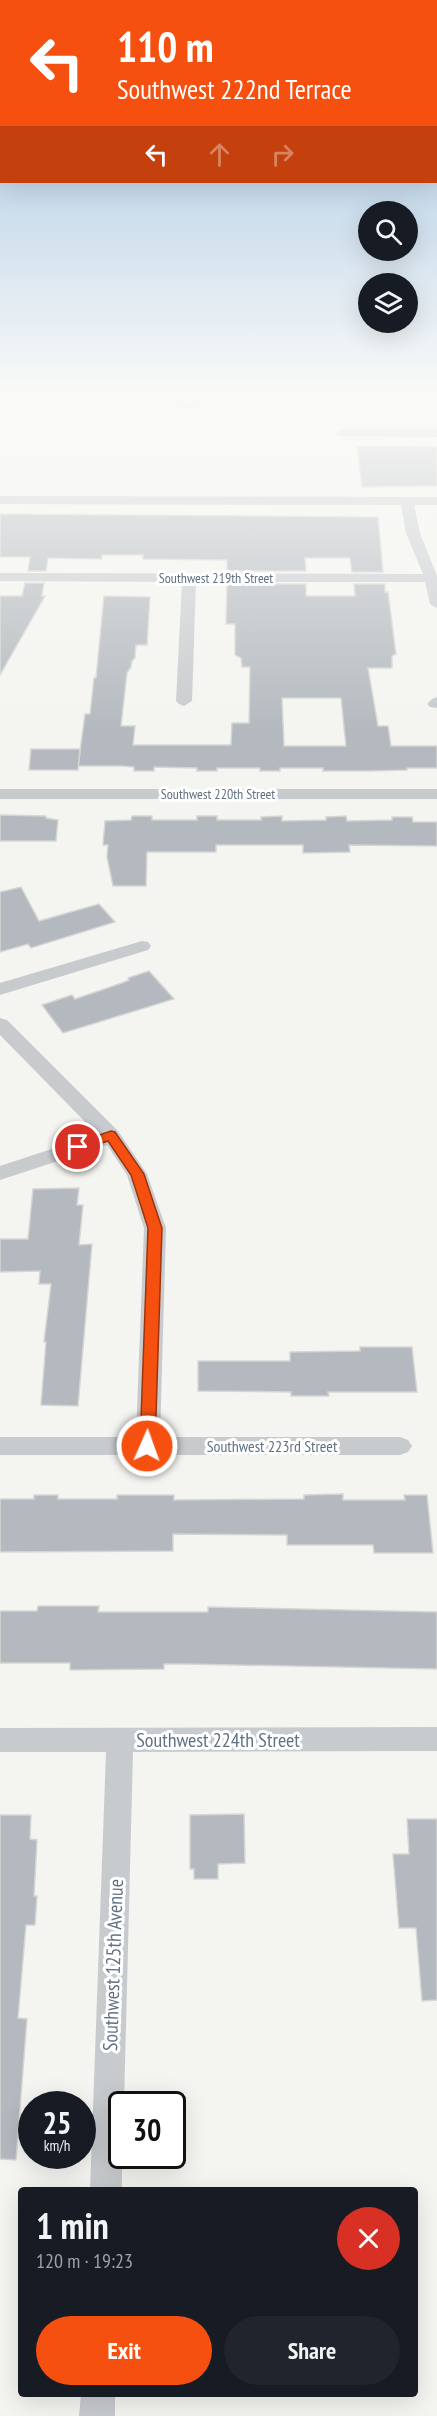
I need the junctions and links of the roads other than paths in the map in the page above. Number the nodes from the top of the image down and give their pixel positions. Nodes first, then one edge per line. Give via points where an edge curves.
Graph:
1 (408, 507) edge
2 (0, 577) edge
3 (189, 578) junction
4 (431, 578) junction
5 (437, 604) edge
6 (184, 701) dead end
7 (0, 794) edge
8 (437, 794) edge
9 (142, 946) dead end
10 (0, 989) edge
11 (0, 1024) edge
12 (111, 1136) junction
13 (0, 1173) edge
14 (0, 1446) edge
15 (147, 1446) junction
16 (400, 1446) dead end
17 (437, 1739) edge
18 (0, 1740) edge
19 (120, 1740) junction
20 (106, 2187) edge
21 (98, 2397) edge
22 (97, 2416) edge

1 - 4 street via 416,542
2 - 3 street, Southwest 219th Street
3 - 4 street, Southwest 219th Street
3 - 6 street
4 - 5 street
7 - 8 street, Southwest 220th Street
9 - 10 street
11 - 12 street
12 - 13 street
12 - 15 street via 137,1174 155,1228
14 - 15 street, Southwest 223rd Street
15 - 16 street, Southwest 223rd Street
17 - 19 street, Southwest 224th Street
18 - 19 street, Southwest 224th Street
19 - 20 street, Southwest 125th Avenue
21 - 22 street

